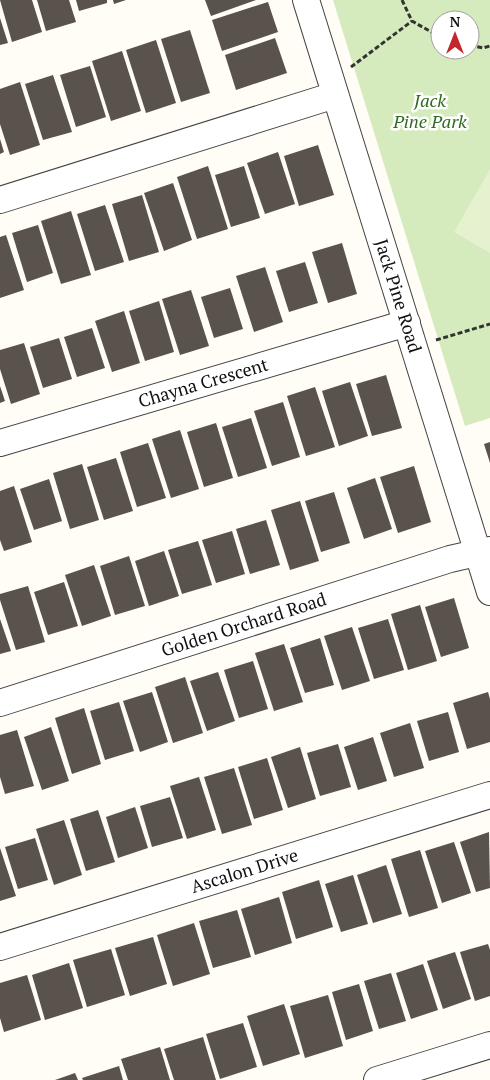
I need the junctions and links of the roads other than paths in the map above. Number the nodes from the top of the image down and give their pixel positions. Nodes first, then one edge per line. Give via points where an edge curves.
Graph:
1 (306, 0) edge
2 (335, 96) junction
3 (0, 200) edge
4 (407, 324) junction
5 (0, 443) edge
6 (484, 552) edge
7 (490, 592) edge
8 (0, 703) edge
9 (490, 794) edge
10 (0, 947) edge
11 (490, 1045) edge
12 (377, 1080) edge

1 - 2 street, Jack Pine Road
2 - 3 street
2 - 4 street, Jack Pine Road
4 - 5 street, Chayna Crescent
4 - 6 street, Jack Pine Road
6 - 7 street, Jack Pine Road
6 - 8 street, Golden Orchard Road via 450,559
9 - 10 street, Ascalon Drive
11 - 12 street

